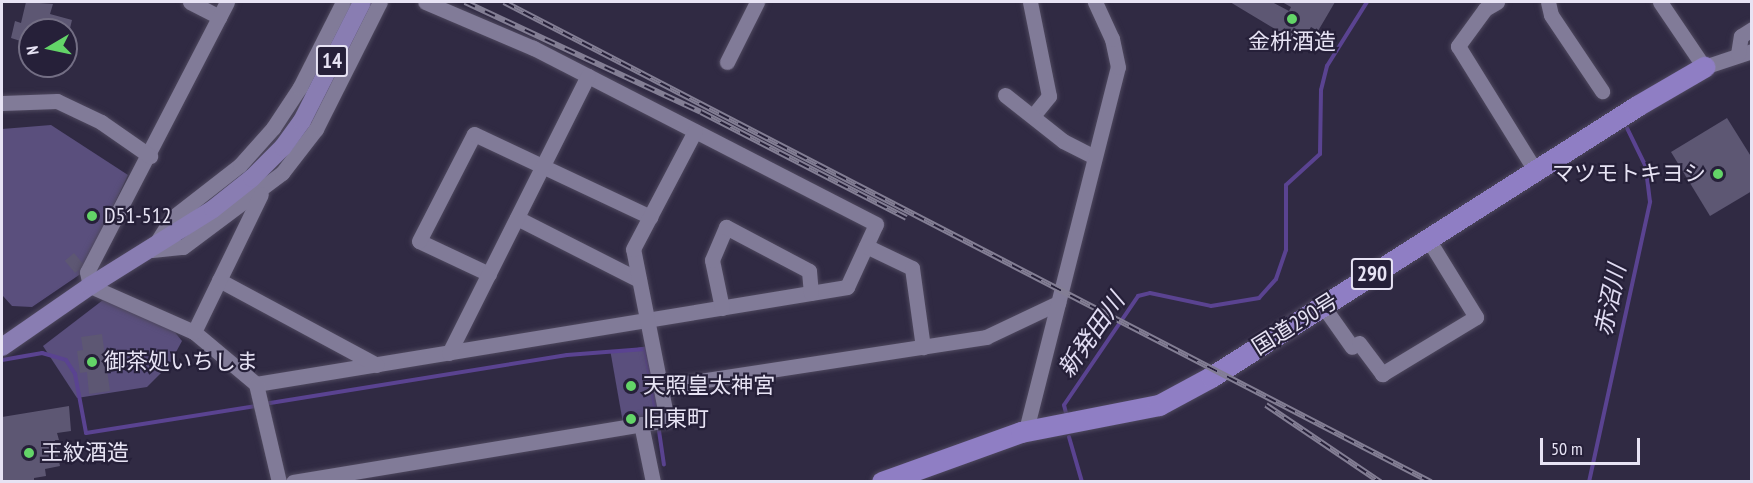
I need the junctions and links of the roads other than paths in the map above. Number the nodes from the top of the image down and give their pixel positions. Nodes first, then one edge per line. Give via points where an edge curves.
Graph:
1 (190, 2) edge
2 (227, 2) edge
3 (343, 2) edge
4 (362, 2) edge
5 (380, 2) edge
6 (425, 2) edge
7 (758, 2) edge
8 (1030, 2) edge
9 (1095, 2) edge
10 (1497, 2) edge
11 (1548, 2) edge
12 (1660, 2) edge
13 (219, 17) junction
14 (1752, 29) edge
15 (1745, 52) edge
16 (727, 62) dead end
17 (1704, 67) junction
18 (588, 76) junction
19 (1602, 91) dead end
20 (1005, 95) dead end
21 (2, 103) edge
22 (1033, 116) junction
23 (695, 131) junction
24 (150, 156) junction
25 (1093, 156) junction
26 (543, 166) junction
27 (1536, 172) junction
28 (262, 191) junction
29 (650, 217) junction
30 (517, 218) junction
31 (1428, 239) junction
32 (866, 246) junction
33 (152, 250) junction
34 (489, 274) junction
35 (219, 280) junction
36 (639, 280) junction
37 (90, 286) junction
38 (811, 293) junction
39 (1058, 303) junction
40 (1323, 306) junction
41 (722, 308) junction
42 (647, 320) junction
43 (194, 332) junction
44 (3, 344) edge
45 (923, 347) junction
46 (449, 352) junction
47 (376, 365) junction
48 (256, 384) junction
49 (660, 387) junction
50 (640, 424) junction
51 (1021, 432) junction
52 (279, 482) edge
53 (293, 482) edge
54 (653, 482) edge
55 (882, 482) edge

1 - 13 street
2 - 13 street
3 - 33 street via 300,87 273,128 240,165 172,218
4 - 33 main road, 14 via 302,121 283,147 252,178
5 - 28 street via 316,129
6 - 18 street
7 - 16 street
8 - 22 street via 1049,96
9 - 25 street via 1112,39 1118,68
10 - 27 street via 1485,9 1458,46
11 - 19 street via 1551,15
12 - 17 street
13 - 24 street
14 - 15 street via 1741,36
15 - 17 street
17 - 27 highway, 国道290号 / 290
18 - 23 street
18 - 26 street
20 - 22 street
21 - 24 street via 57,101 101,122
22 - 25 street via 1063,141
23 - 29 street
23 - 32 street via 876,224
24 - 37 street via 87,272
25 - 39 street
26 - 29 street
26 - 30 street
26 - 34 street via 474,134 419,241
27 - 31 highway, 国道290号 / 290
28 - 33 street via 183,247
28 - 35 street
29 - 36 street via 633,249
30 - 34 street
30 - 36 street
31 - 40 highway, 国道290号 / 290
31 - 40 street via 1476,317 1383,374
32 - 38 street via 847,287
32 - 45 street via 912,268
33 - 37 main road, 14
34 - 46 street
35 - 43 street
35 - 47 street
36 - 42 street
37 - 43 street
37 - 44 main road, 14
38 - 41 street
38 - 41 street via 809,271 726,227 712,260
39 - 45 street via 986,337
39 - 51 street via 1026,426
40 - 51 highway, 国道290号 / 290 via 1160,405
41 - 42 street
42 - 46 street
42 - 49 street
43 - 48 street
45 - 49 street
46 - 47 street
47 - 48 street
48 - 52 street
49 - 50 street via 667,420
50 - 53 street
50 - 54 street
51 - 55 highway, 国道290号 / 290

